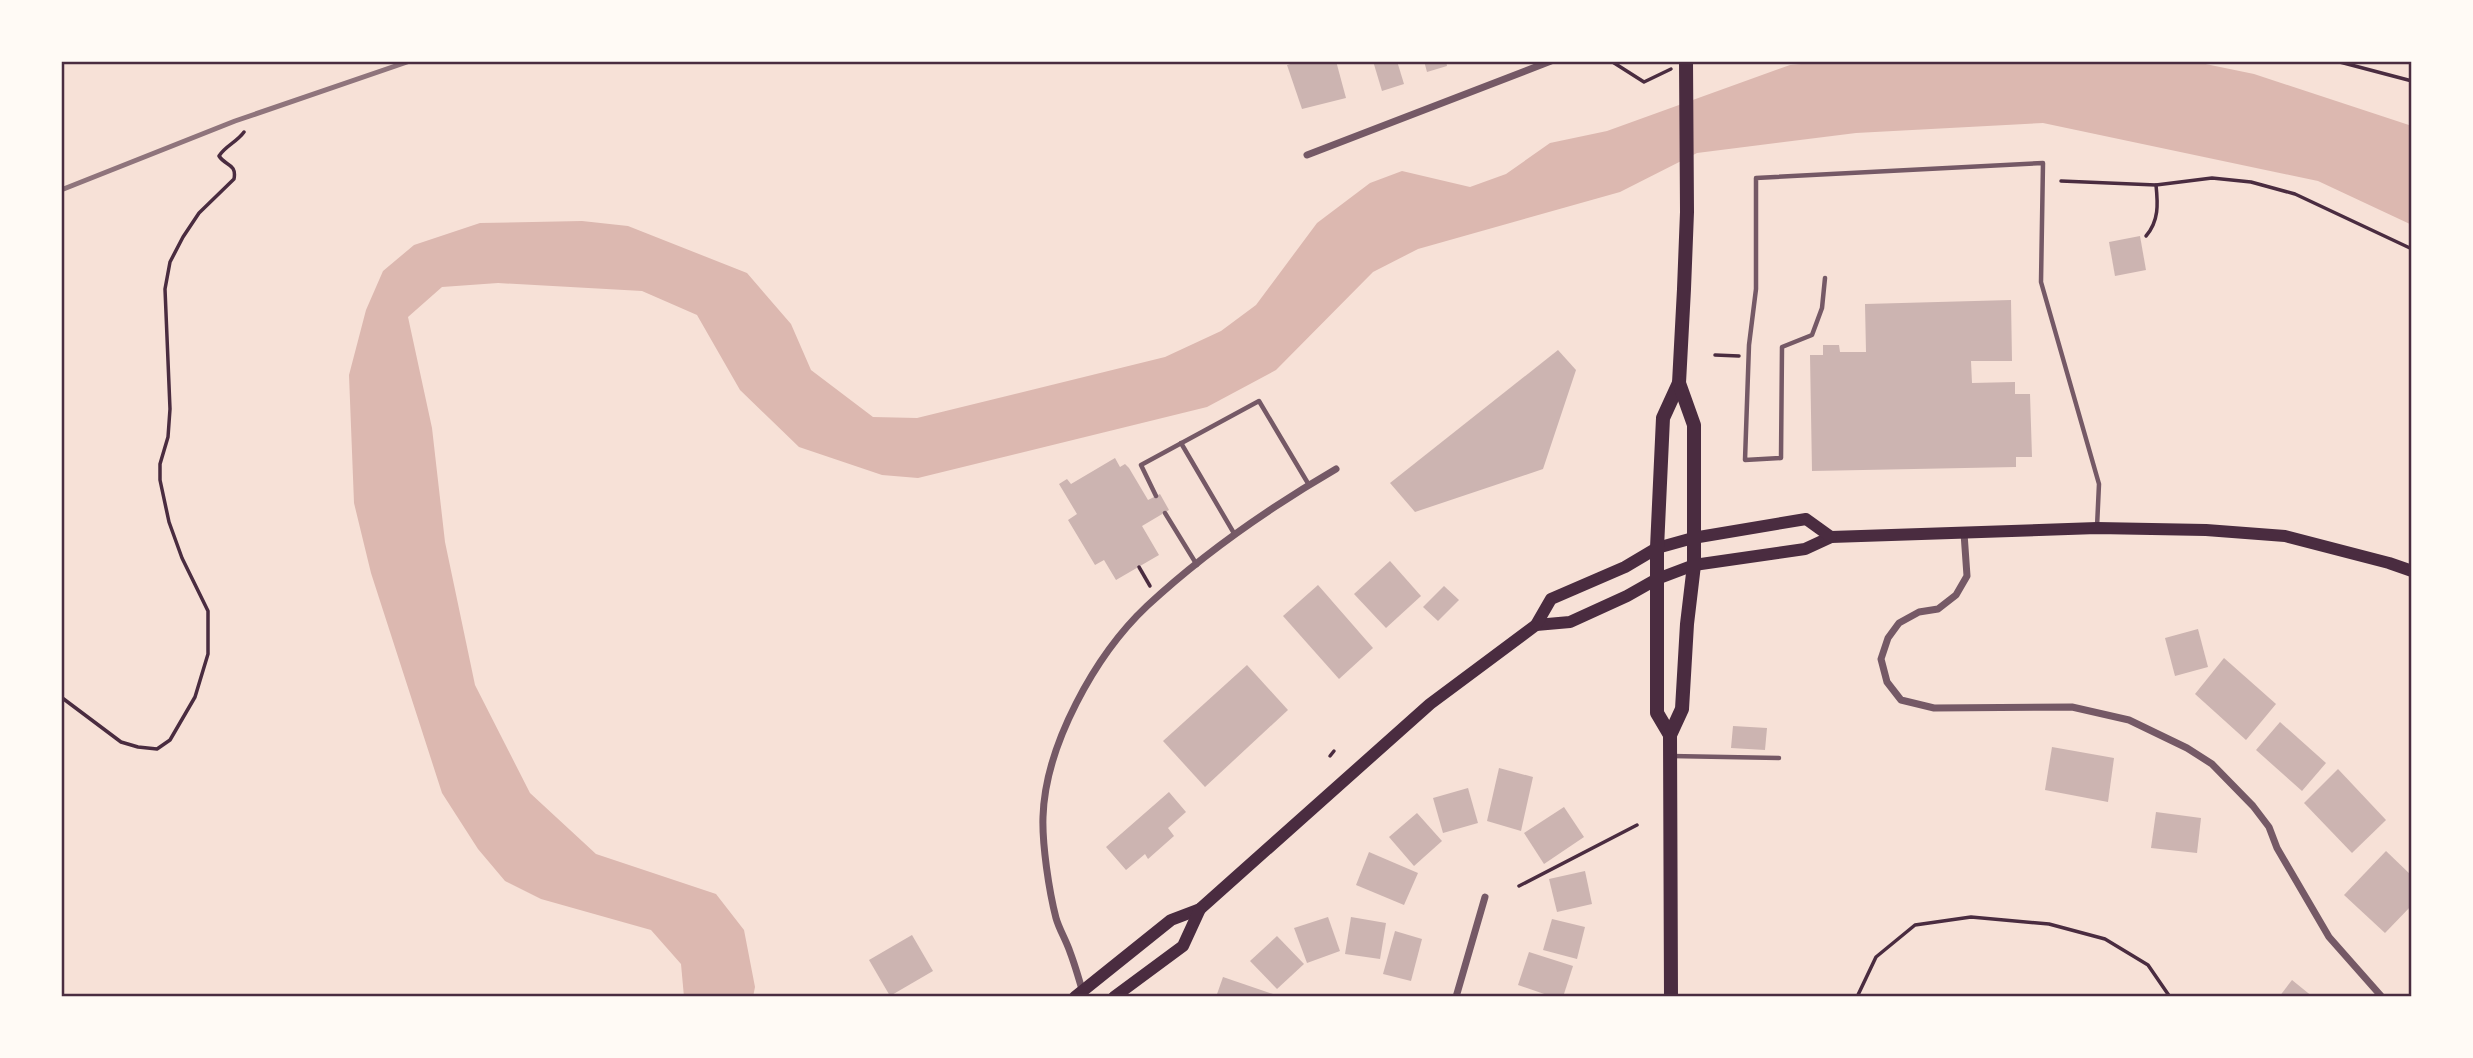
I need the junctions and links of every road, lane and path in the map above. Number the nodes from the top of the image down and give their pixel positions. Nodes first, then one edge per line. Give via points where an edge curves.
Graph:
1 (1550, 61) edge
2 (1611, 61) edge
3 (2336, 61) edge
4 (1682, 64) edge
5 (2412, 81) edge
6 (244, 132) dead end
7 (1307, 155) dead end
8 (2061, 181) dead end
9 (2157, 185) junction
10 (2146, 236) dead end
11 (2412, 248) edge
12 (1825, 278) dead end
13 (1715, 355) dead end
14 (1748, 356) junction
15 (1679, 383) junction
16 (1181, 443) junction
17 (1336, 469) dead end
18 (1309, 485) junction
19 (1156, 496) dead end
20 (1165, 513) dead end
21 (2096, 528) junction
22 (1964, 533) junction
23 (1235, 536) junction
24 (1831, 537) junction
25 (1693, 538) junction
26 (1657, 548) junction
27 (1197, 565) junction
28 (1694, 565) junction
29 (1139, 567) dead end
30 (2412, 571) edge
31 (1657, 579) junction
32 (1157, 598) junction
33 (1536, 625) junction
34 (61, 697) edge
35 (1670, 735) junction
36 (1334, 751) dead end
37 (1330, 756) dead end
38 (1670, 757) junction
39 (1779, 758) dead end
40 (1637, 825) dead end
41 (1519, 886) dead end
42 (1485, 897) dead end
43 (1200, 909) junction
44 (1080, 995) edge
45 (1114, 997) edge
46 (1456, 997) edge
47 (1671, 997) edge
48 (1857, 997) edge
49 (2170, 997) edge
50 (2382, 997) edge

1 - 7 street
2 - 4 path via 1644,82
3 - 5 path
4 - 15 main road via 1687,212
6 - 34 path via 219,156 232,165 234,179 199,212 183,237 170,262 165,289 170,410 160,480 182,558 208,611 208,654 195,696 170,740 157,748 121,742
8 - 9 path
9 - 10 path via 2156,219
9 - 11 path via 2212,178 2250,182 2295,194
12 - 14 lane via 1822,307 1812,335 1782,347 1781,458 1745,460
13 - 14 path
14 - 21 lane via 1756,289 1756,178 2043,163 2041,282 2099,484
15 - 25 main road via 1694,425
15 - 26 main road via 1662,418
16 - 18 lane via 1259,401
16 - 19 lane via 1141,466
16 - 23 lane
17 - 18 street
18 - 23 street
20 - 27 lane
21 - 22 main road
21 - 30 main road via 2285,537
22 - 24 main road
22 - 50 street via 1967,576 1956,595 1938,608 1899,622 1888,638 1881,659 1886,682 1901,700 1934,708 2072,707 2129,720 2187,748 2212,764 2253,806 2329,937
23 - 27 street
24 - 25 main road via 1805,519
24 - 28 main road via 1805,549
25 - 26 main road
25 - 28 main road
26 - 31 main road
26 - 33 main road via 1625,567 1551,598
27 - 32 street
28 - 31 main road
28 - 35 main road via 1682,709
29 - 32 path
31 - 33 main road via 1570,622
31 - 35 main road via 1657,713
32 - 44 street via 1086,685 1060,739 1046,789 1043,817 1050,887
33 - 43 main road via 1430,704
35 - 38 main road
36 - 37 path
38 - 39 lane
38 - 47 main road
40 - 41 path
42 - 46 street
43 - 44 main road via 1171,920
43 - 45 main road via 1183,946
48 - 49 path via 1876,957 1914,925 1971,917 2049,923 2105,939 2148,965

